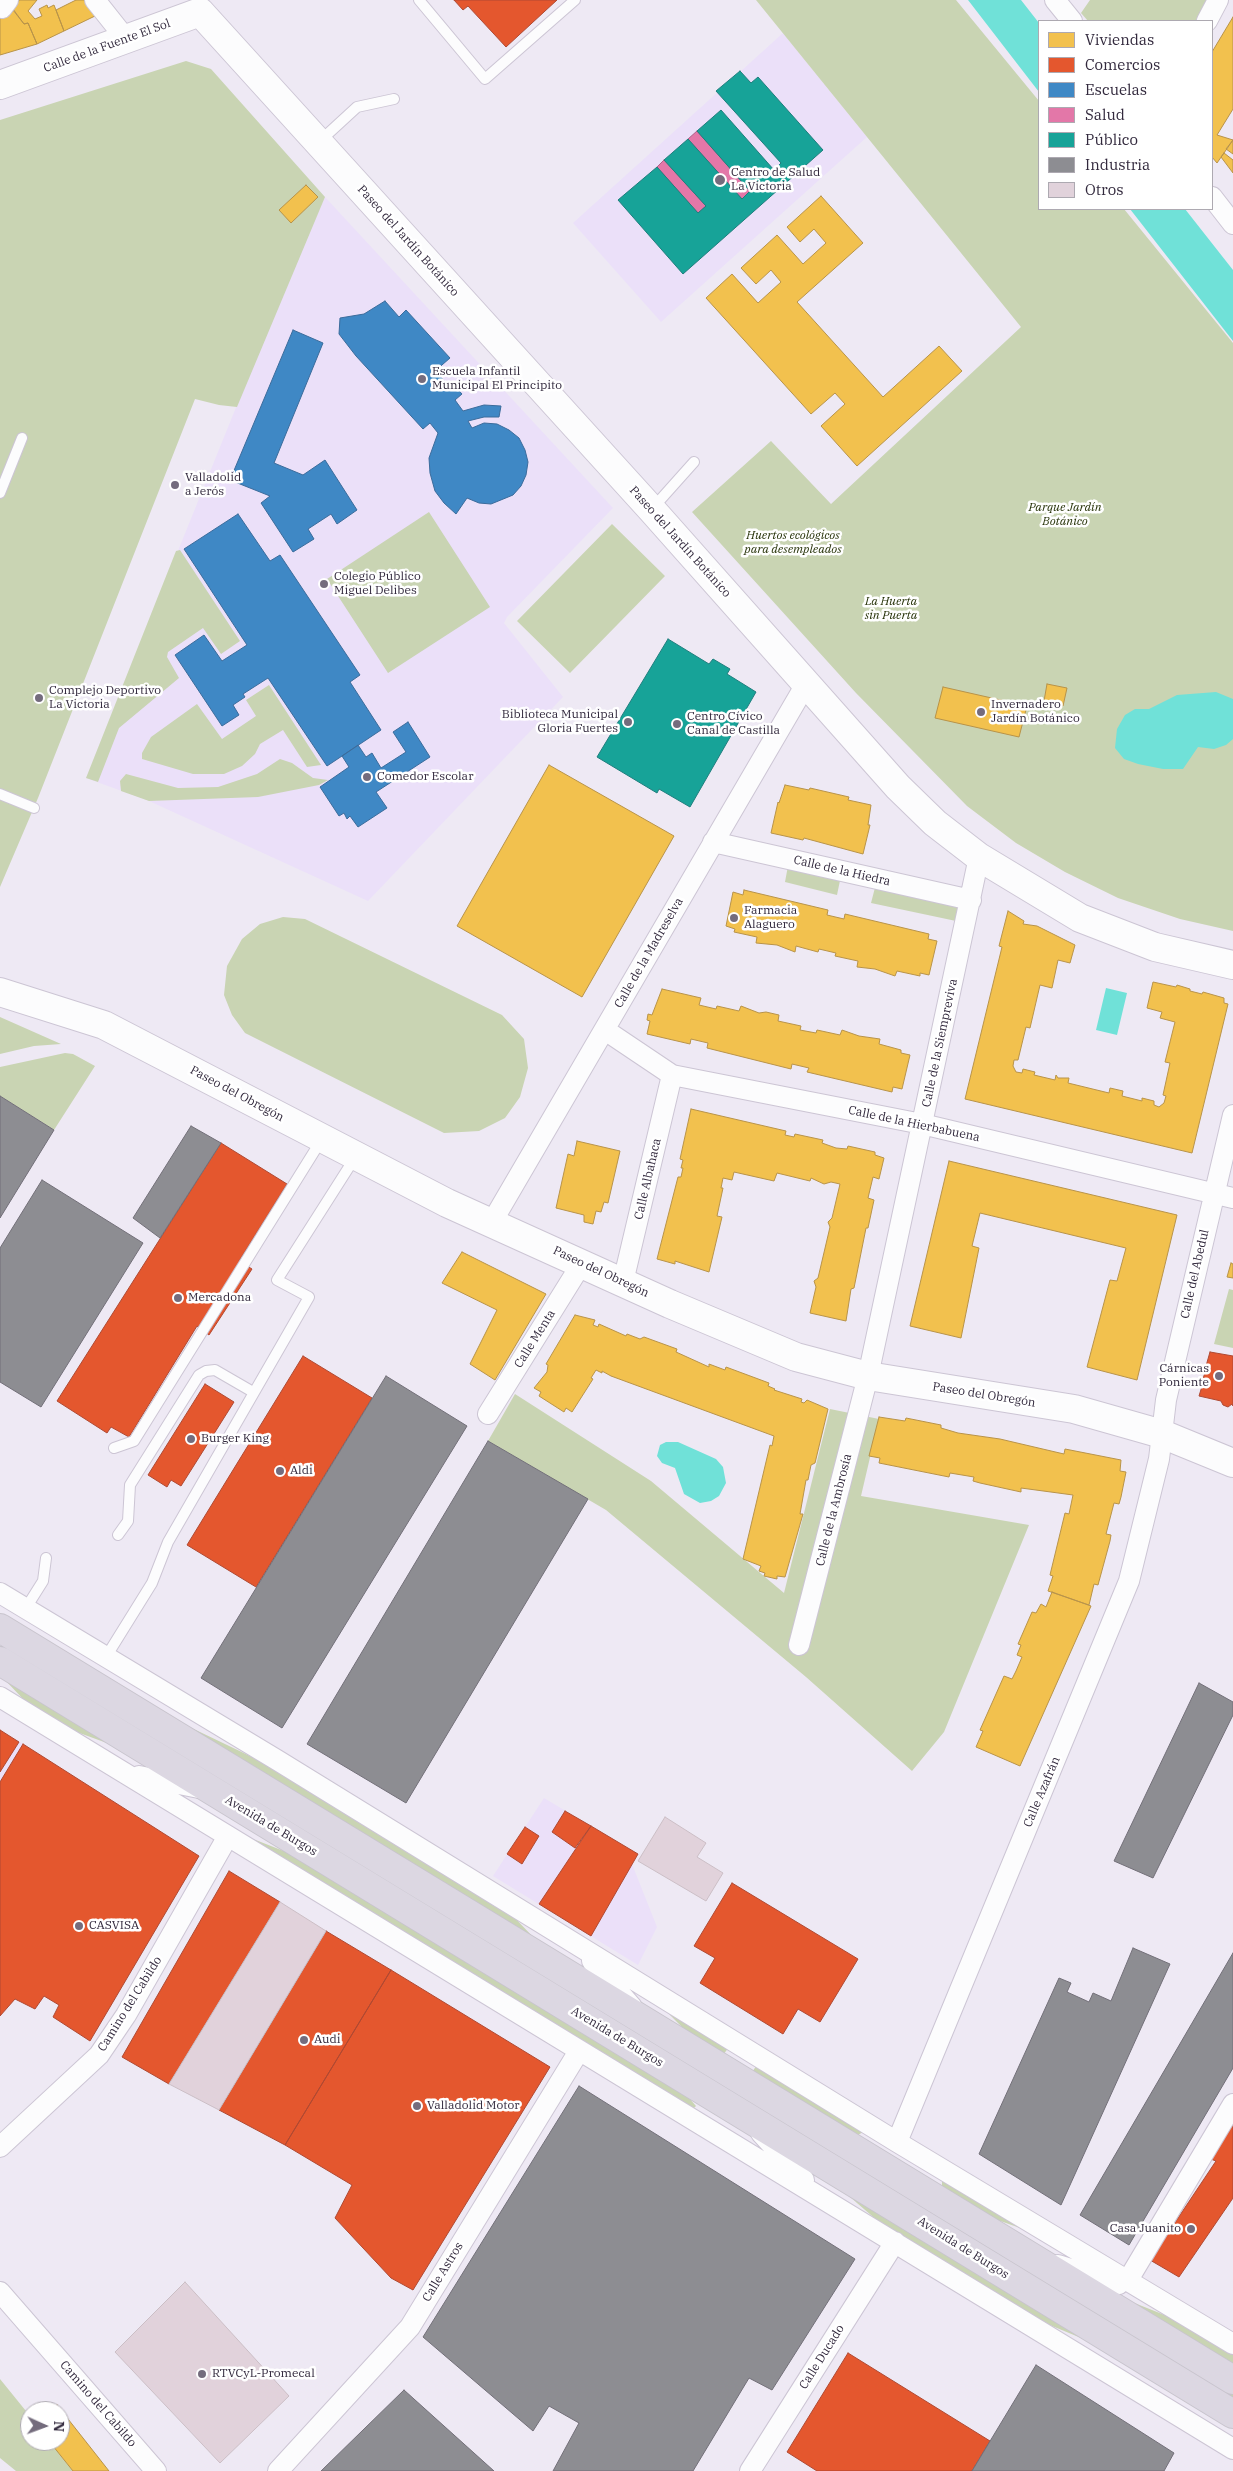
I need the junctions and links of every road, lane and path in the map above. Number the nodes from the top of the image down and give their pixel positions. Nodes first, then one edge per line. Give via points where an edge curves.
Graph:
1 (95, 0) edge
2 (419, 0) edge
3 (575, 0) edge
4 (1055, 0) edge
5 (1218, 0) edge
6 (205, 6) edge
7 (1071, 20) edge
8 (1207, 20) edge
9 (126, 39) junction
10 (0, 84) edge
11 (394, 99) dead end
12 (318, 142) junction
13 (1213, 198) edge
14 (1233, 224) edge
15 (22, 438) dead end
16 (694, 462) dead end
17 (0, 493) edge
18 (652, 510) junction
19 (806, 684) junction
20 (0, 794) edge
21 (34, 808) dead end
22 (713, 842) junction
23 (979, 857) junction
24 (971, 900) junction
25 (1233, 965) edge
26 (0, 992) edge
27 (605, 1030) junction
28 (672, 1075) junction
29 (1233, 1115) edge
30 (922, 1124) junction
31 (323, 1138) junction
32 (356, 1156) junction
33 (1224, 1196) edge
34 (492, 1222) junction
35 (582, 1263) junction
36 (623, 1282) junction
37 (868, 1376) junction
38 (253, 1392) junction
39 (488, 1414) dead end
40 (1162, 1434) junction
41 (114, 1448) dead end
42 (1233, 1463) edge
43 (118, 1536) dead end
44 (46, 1558) dead end
45 (0, 1592) edge
46 (26, 1608) junction
47 (0, 1627) edge
48 (800, 1645) dead end
49 (106, 1657) junction
50 (0, 1661) edge
51 (0, 1688) edge
52 (0, 1697) edge
53 (18, 1708) junction
54 (256, 1748) junction
55 (125, 1773) junction
56 (213, 1790) junction
57 (228, 1836) junction
58 (578, 1946) junction
59 (644, 2020) junction
60 (579, 2051) junction
61 (1233, 2104) edge
62 (743, 2113) junction
63 (897, 2142) junction
64 (0, 2147) edge
65 (819, 2197) junction
66 (895, 2242) junction
67 (1031, 2256) junction
68 (1128, 2280) junction
69 (0, 2292) edge
70 (1149, 2293) junction
71 (1233, 2344) edge
72 (1079, 2354) junction
73 (1233, 2380) edge
74 (1233, 2414) edge
75 (1233, 2433) edge
76 (1233, 2449) edge
77 (156, 2471) edge
78 (278, 2471) edge
79 (750, 2471) edge

1 - 9 street
2 - 3 lane via 485,78
4 - 7 street
5 - 8 street
6 - 9 street, Calle de la Fuente El Sol
6 - 12 street, Paseo del Jardín Botánico
9 - 10 street, Calle de la Fuente El Sol
11 - 12 lane via 356,107
12 - 18 street, Paseo del Jardín Botánico
13 - 14 street
15 - 17 lane
16 - 18 lane
18 - 19 street, Paseo del Jardín Botánico
19 - 22 street, Calle de la Madreselva
19 - 23 street, Paseo del Jardín Botánico via 934,823
20 - 21 lane
22 - 24 street, Calle de la Hiedra
22 - 27 street, Calle de la Madreselva
23 - 24 street, Calle de la Siempreviva
23 - 25 street, Paseo del Jardín Botánico via 1080,918 1155,947
24 - 30 street, Calle de la Siempreviva
26 - 31 street, Paseo del Obregón via 104,1026
27 - 28 street, Calle de la Hierbabuena
27 - 34 street, Calle de la Madreselva
28 - 30 street, Calle de la Hierbabuena
28 - 36 street, Calle Albahaca
29 - 33 street, Calle del Abedul
30 - 33 street, Calle de la Hierbabuena
30 - 37 street, Calle de la Siempreviva
31 - 32 street, Paseo del Obregón
31 - 41 lane via 134,1441
32 - 34 street, Paseo del Obregón via 447,1203
32 - 38 lane via 277,1280 309,1297
33 - 40 street, Calle del Abedul via 1166,1400
34 - 35 street, Paseo del Obregón
35 - 36 street, Paseo del Obregón
35 - 39 street, Calle Menta
36 - 37 street, Paseo del Obregón via 796,1357
37 - 40 street, Paseo del Obregón via 1074,1409
37 - 48 street, Calle de la Ambrosía
38 - 43 lane via 215,1370 199,1375 130,1485 128,1521
38 - 49 lane via 168,1542 152,1583
40 - 42 street, Paseo del Obregón
40 - 63 street, Calle Azafrán via 1129,1582
44 - 46 lane via 43,1581
45 - 46 street
46 - 49 street
47 - 54 street via 22,1621 37,1628
47 - 59 highway
49 - 54 street
50 - 56 highway, Avenida de Burgos
51 - 53 street
52 - 53 street
53 - 55 street
54 - 58 street
55 - 56 street
55 - 57 street
56 - 62 highway, Avenida de Burgos
57 - 60 street
57 - 64 street, Camino del Cabildo via 126,2015 99,2055
58 - 59 street
58 - 63 street
59 - 67 highway
60 - 65 street
60 - 78 street, Calle Astros via 410,2327
61 - 68 street
62 - 65 street
62 - 74 highway, Avenida de Burgos
63 - 68 street
65 - 66 street
66 - 72 street
66 - 79 street, Calle Ducado
67 - 70 street
67 - 73 highway
68 - 70 street
69 - 77 street, Camino del Cabildo
70 - 71 street
72 - 75 street via 1118,2366
72 - 76 street

